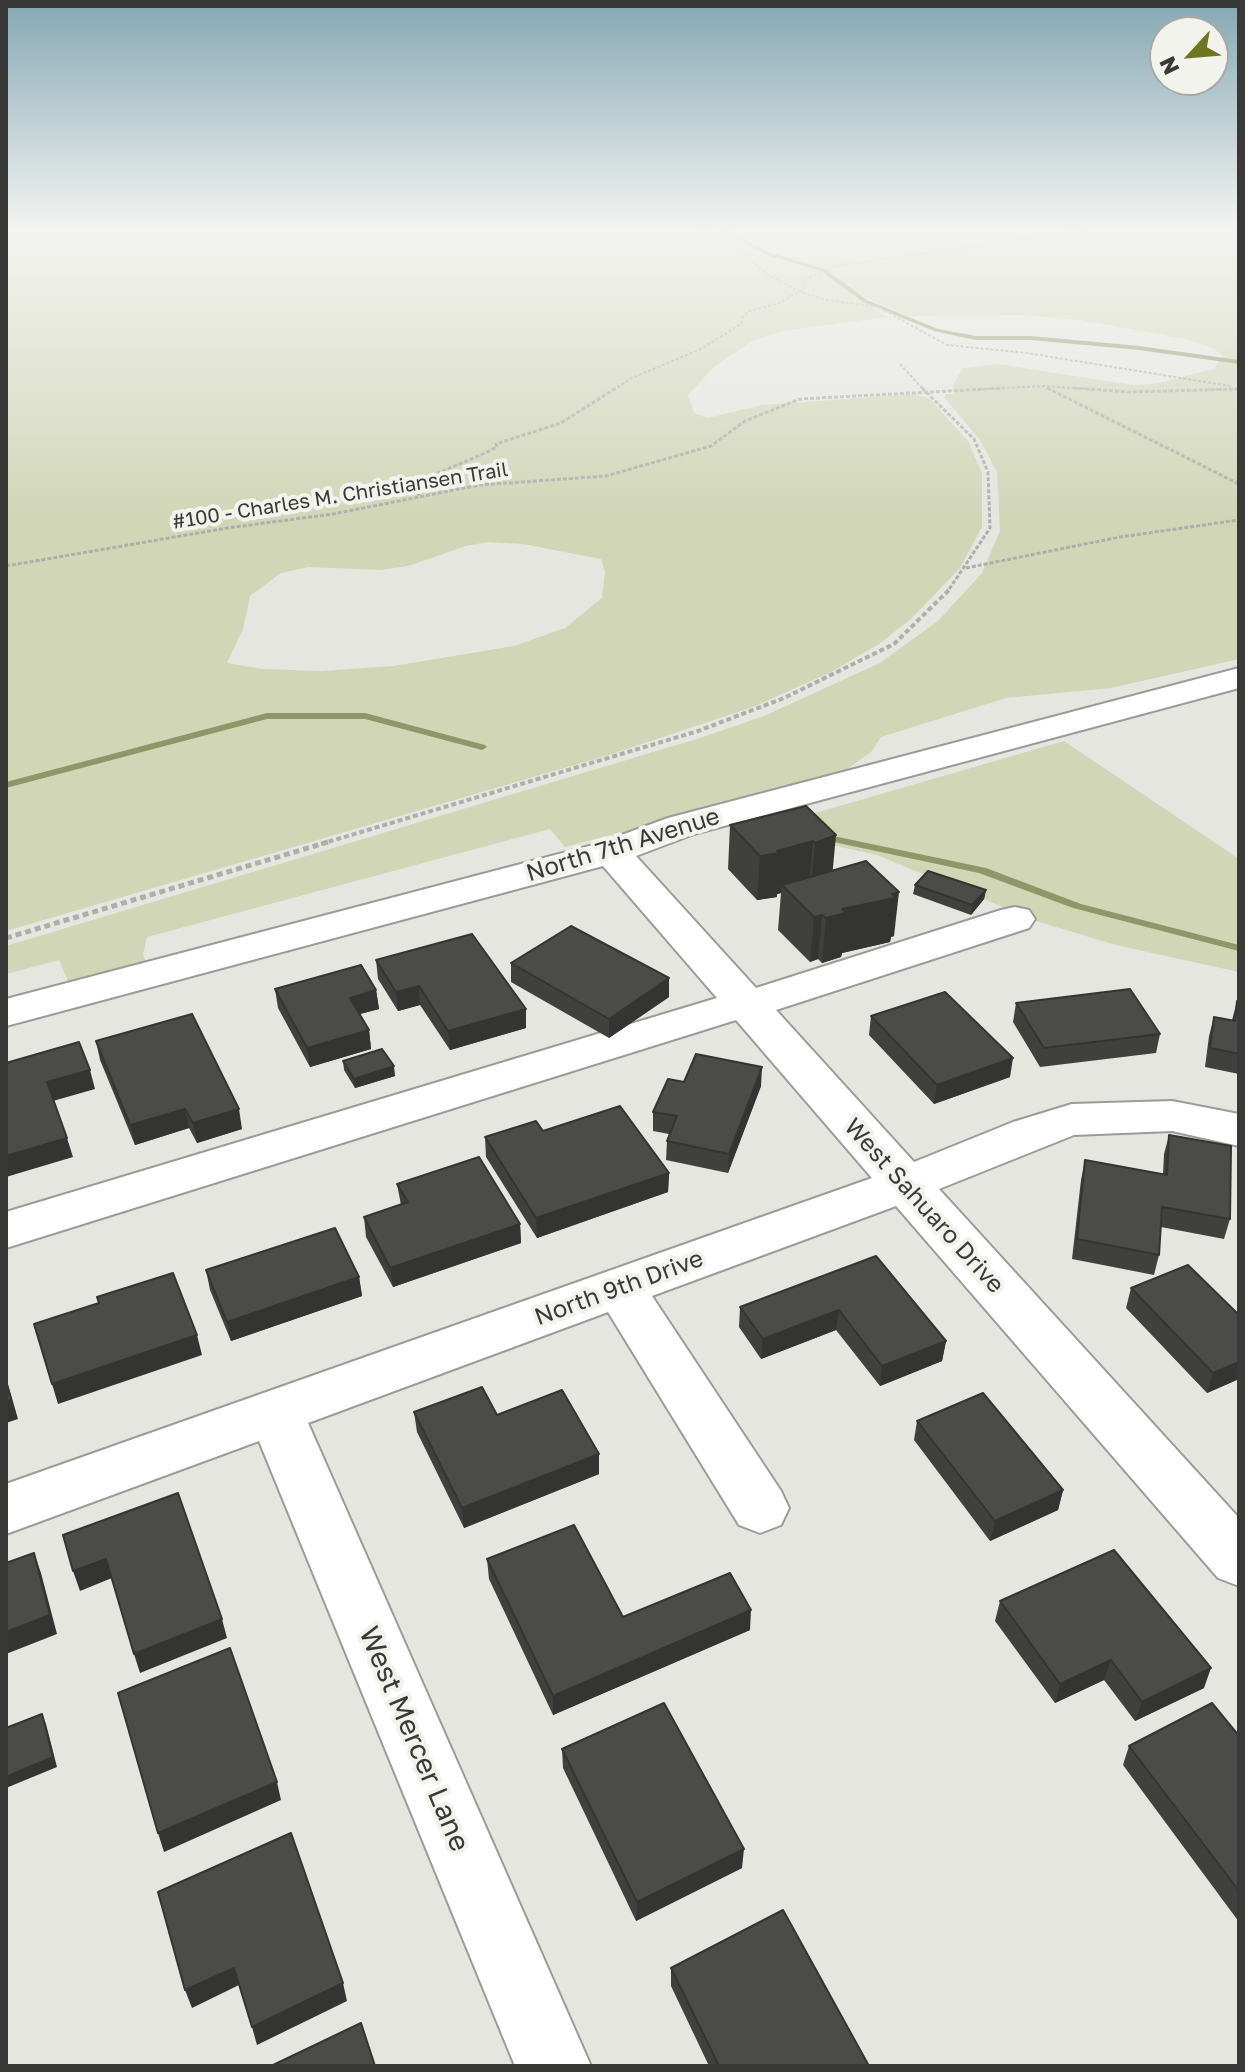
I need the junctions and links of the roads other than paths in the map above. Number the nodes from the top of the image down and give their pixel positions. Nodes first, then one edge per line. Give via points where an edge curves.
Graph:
1 (1239, 678) edge
2 (611, 852) junction
3 (1015, 919) dead end
4 (744, 1005) junction
5 (6, 1013) edge
6 (1239, 1130) edge
7 (905, 1184) junction
8 (6, 1230) edge
9 (619, 1287) junction
10 (275, 1412) junction
11 (760, 1508) dead end
12 (6, 1509) edge
13 (1239, 1560) edge
14 (553, 2066) edge

1 - 2 street, North 7th Avenue via 681,826
2 - 4 street, West Sahuaro Drive
2 - 5 street, North 7th Avenue
3 - 4 street
4 - 7 street, West Sahuaro Drive
4 - 8 street
6 - 7 street, North 9th Drive via 1172,1116 1072,1120
7 - 9 street, North 9th Drive
7 - 13 street, West Sahuaro Drive
9 - 10 street, North 9th Drive
9 - 11 street
10 - 12 street, North 9th Drive
10 - 14 street, West Mercer Lane

